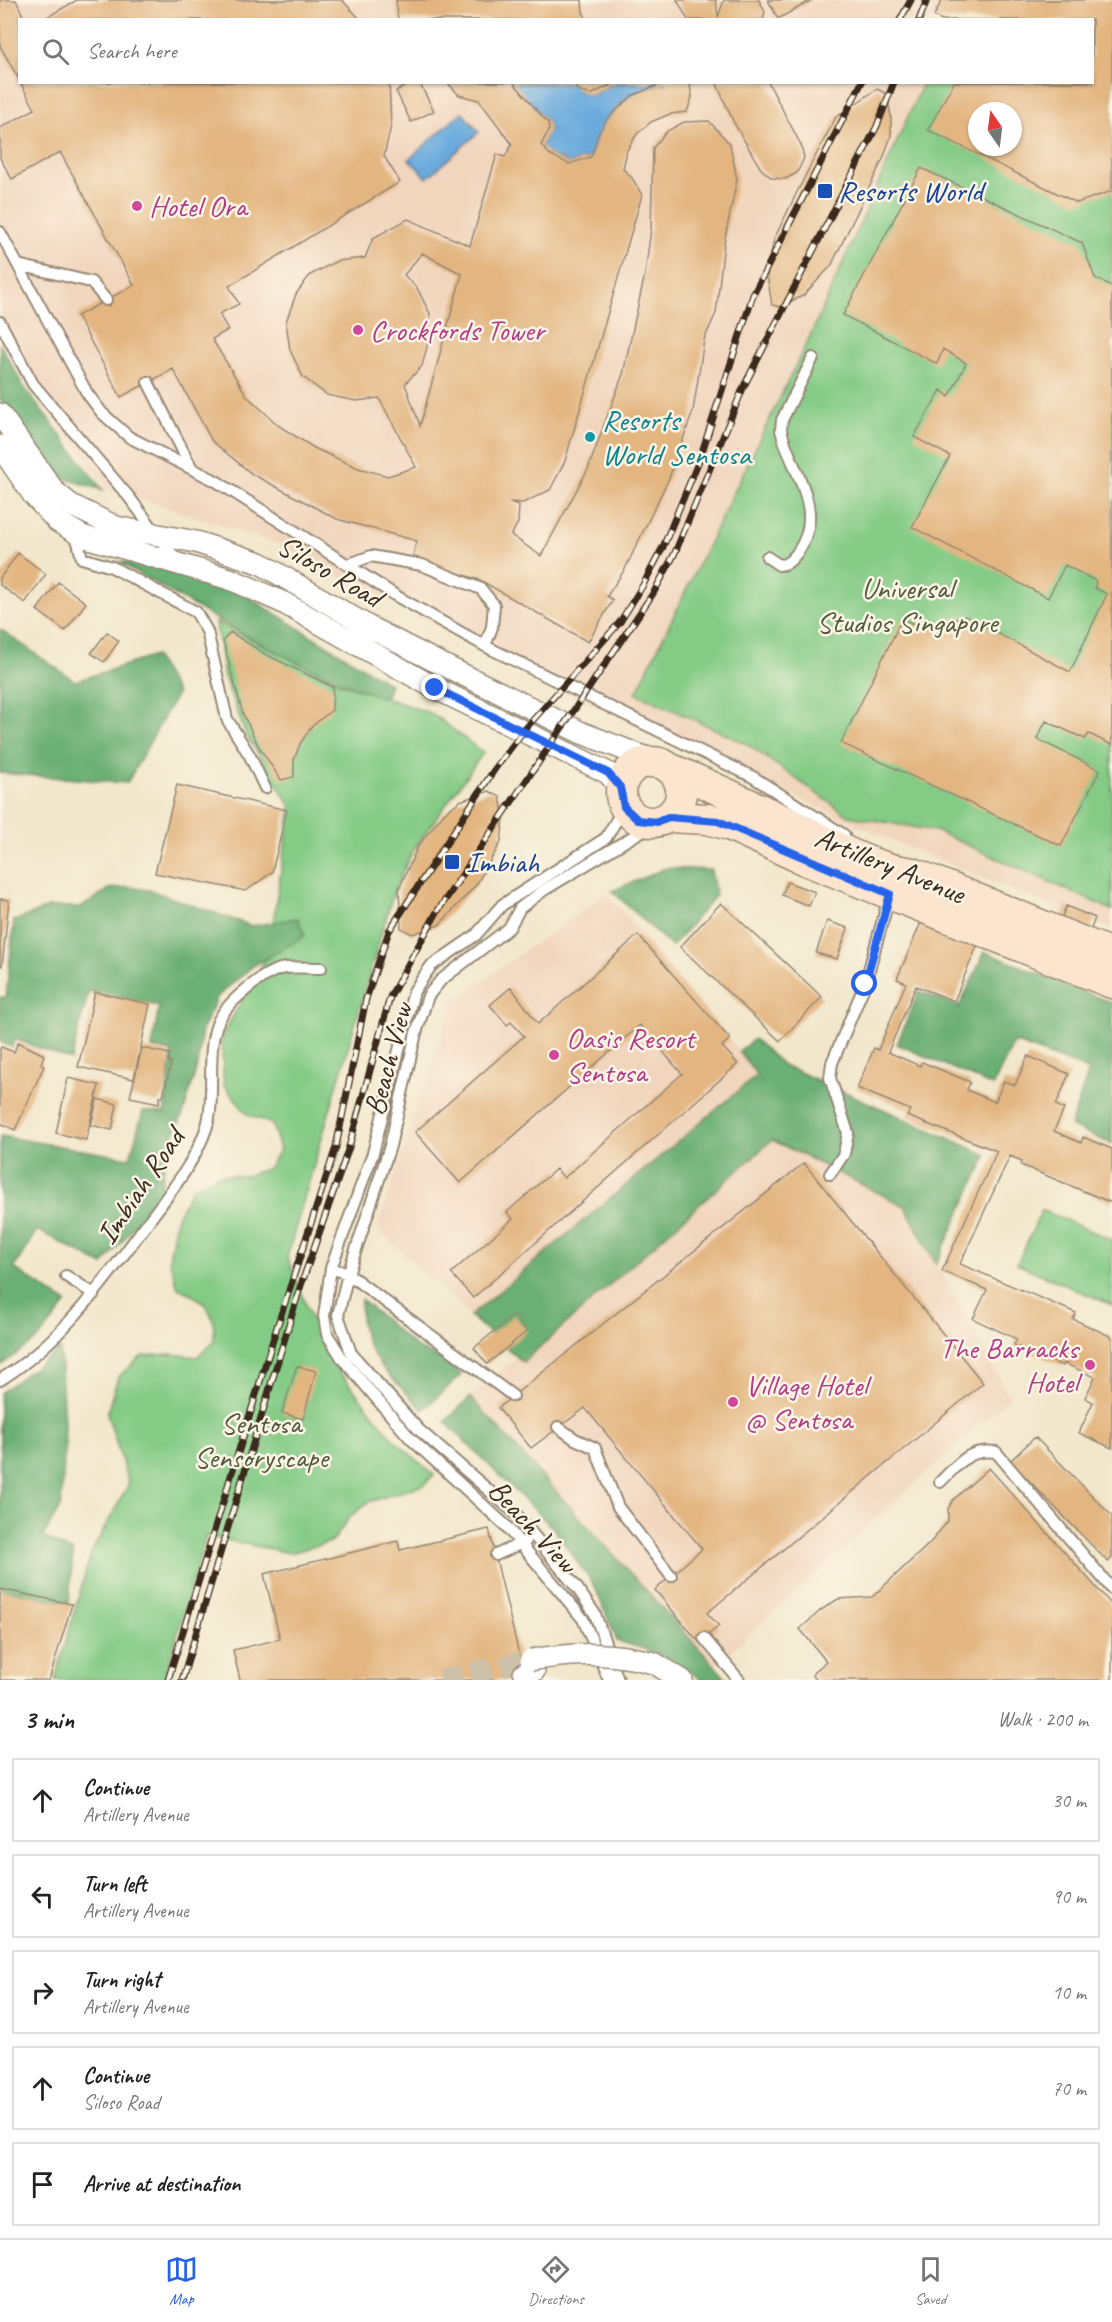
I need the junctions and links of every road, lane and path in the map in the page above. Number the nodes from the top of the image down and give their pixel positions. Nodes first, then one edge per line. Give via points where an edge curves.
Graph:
1 (0, 232) edge
2 (18, 265) junction
3 (106, 300) dead end
4 (0, 322) edge
5 (813, 358) dead end
6 (148, 382) dead end
7 (0, 414) edge
8 (0, 446) edge
9 (191, 467) junction
10 (71, 505) junction
11 (75, 532) junction
12 (158, 535) junction
13 (767, 557) dead end
14 (179, 563) junction
15 (347, 565) junction
16 (485, 646) junction
17 (664, 765) junction
18 (265, 788) dead end
19 (622, 797) junction
20 (663, 820) junction
21 (913, 873) junction
22 (890, 894) junction
23 (1112, 954) edge
24 (321, 968) dead end
25 (1112, 983) edge
26 (830, 1174) dead end
27 (331, 1268) junction
28 (348, 1274) junction
29 (66, 1276) dead end
30 (94, 1294) junction
31 (0, 1380) edge
32 (513, 1396) dead end
33 (558, 1427) dead end
34 (939, 1482) dead end
35 (534, 1536) junction
36 (521, 1544) junction
37 (496, 1555) dead end
38 (671, 1576) dead end
39 (1112, 1589) edge
40 (704, 1638) dead end
41 (527, 1667) tunnel mouth
42 (630, 1670) edge
43 (609, 1680) edge
44 (659, 1680) edge
45 (682, 1680) edge
46 (739, 1680) edge

1 - 2 lane
2 - 3 lane via 91,282
2 - 9 lane via 87,393 102,413 152,451
4 - 12 lane via 33,384
5 - 13 lane via 782,420 781,430 811,513 799,549 791,560 779,565
6 - 9 lane
7 - 10 street, Siloso Road via 54,491
8 - 11 street, Siloso Road via 34,496 57,521
9 - 15 lane
10 - 11 lane
10 - 12 street, Siloso Road via 116,527
11 - 14 street, Siloso Road
11 - 18 lane via 82,558 112,567 196,612 207,631 227,719
12 - 14 lane
12 - 17 street, Siloso Road via 196,542 260,563 431,659 582,734
14 - 19 street, Siloso Road via 230,579 282,602 435,688 608,773
15 - 16 lane
15 - 16 lane via 371,556 393,558 422,565 481,589 494,605
16 - 21 lane via 742,771
17 - 19 street via 647,762 630,770
17 - 20 street via 677,776 682,794 675,811
17 - 21 street, Artillery Avenue via 857,857 890,870
19 - 20 street, Artillery Avenue via 638,820
19 - 27 lane, Beach View via 606,838 502,905 476,935 431,966 414,991 373,1153
20 - 22 street, Artillery Avenue via 718,821
20 - 28 lane, Beach View via 544,890 520,908 509,928 441,980 428,996 390,1146
21 - 23 street, Artillery Avenue
22 - 25 street, Artillery Avenue
22 - 26 lane, Artillery Avenue via 865,984 832,1063 830,1078 848,1133 844,1154
24 - 30 lane, Imbiah Road via 280,969 240,994 221,1015 212,1047 213,1085 207,1127 193,1160
27 - 28 lane
27 - 36 lane, Beach View via 324,1316 327,1334 342,1358 410,1438
28 - 32 lane
28 - 35 lane, Beach View via 338,1315 351,1353 418,1429 516,1514
29 - 30 lane
30 - 31 lane, Imbiah Road via 28,1363
33 - 38 lane via 595,1448 618,1507
34 - 39 lane via 972,1453 996,1452
35 - 36 lane
35 - 42 lane, Beach View via 577,1588
36 - 37 lane
36 - 43 lane, Beach View via 583,1619
40 - 46 lane
41 - 42 street via 616,1665
42 - 44 street
42 - 45 street via 654,1663

